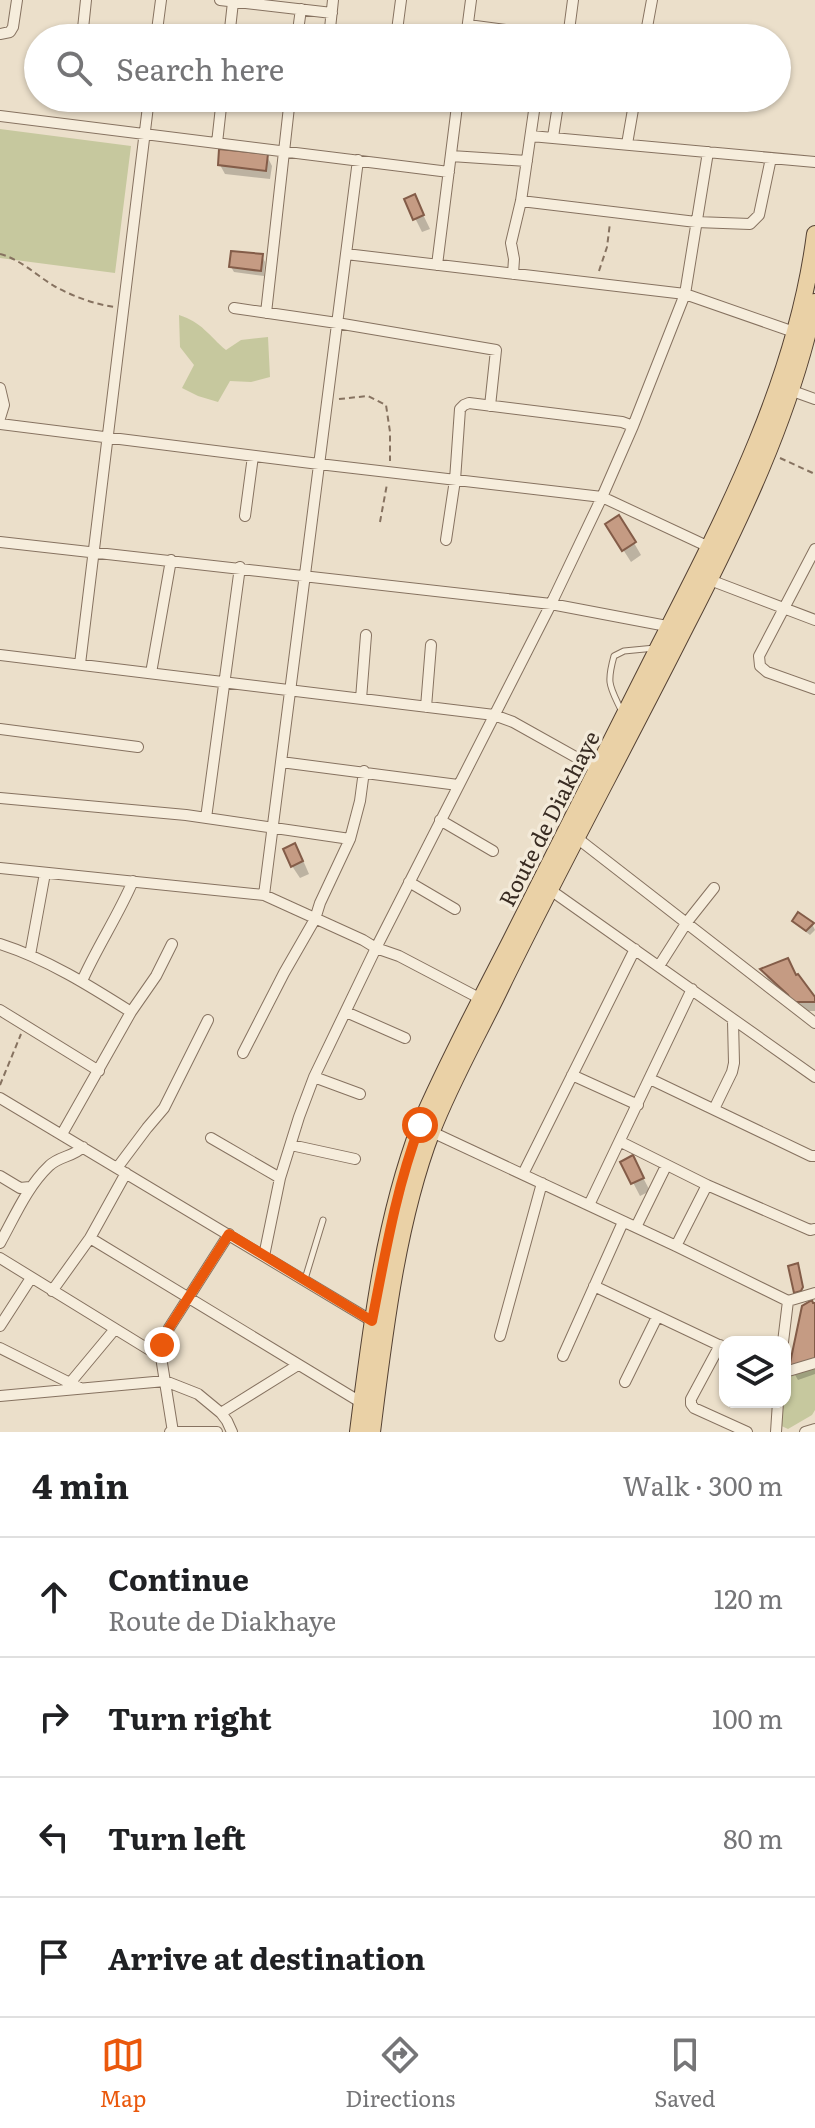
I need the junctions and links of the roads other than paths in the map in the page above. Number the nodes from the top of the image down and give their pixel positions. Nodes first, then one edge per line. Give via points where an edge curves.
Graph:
1 (17, 0) edge
2 (86, 0) edge
3 (161, 0) edge
4 (220, 0) edge
5 (333, 0) edge
6 (401, 0) edge
7 (471, 0) edge
8 (573, 0) edge
9 (652, 0) edge
10 (233, 2) edge
11 (301, 9) junction
12 (332, 13) junction
13 (83, 24) edge
14 (158, 24) edge
15 (231, 24) edge
16 (299, 24) edge
17 (331, 24) edge
18 (398, 24) edge
19 (468, 24) edge
20 (570, 24) edge
21 (648, 24) edge
22 (0, 34) edge
23 (147, 112) edge
24 (220, 112) edge
25 (288, 112) edge
26 (456, 112) edge
27 (534, 112) edge
28 (557, 112) edge
29 (633, 112) edge
30 (0, 116) edge
31 (144, 134) junction
32 (531, 136) junction
33 (553, 137) junction
34 (217, 143) junction
35 (627, 144) junction
36 (284, 151) junction
37 (708, 152) junction
38 (451, 156) junction
39 (771, 158) junction
40 (358, 160) junction
41 (527, 161) junction
42 (815, 162) edge
43 (449, 172) junction
44 (521, 201) junction
45 (696, 222) junction
46 (815, 234) edge
47 (346, 254) junction
48 (437, 265) junction
49 (513, 274) junction
50 (685, 294) junction
51 (234, 308) dead end
52 (814, 309) edge
53 (266, 313) junction
54 (337, 323) junction
55 (794, 332) junction
56 (0, 388) edge
57 (784, 388) junction
58 (815, 399) edge
59 (2, 405) edge
60 (490, 406) junction
61 (0, 421) edge
62 (633, 426) junction
63 (107, 437) junction
64 (253, 456) junction
65 (319, 464) junction
66 (455, 480) junction
67 (602, 497) junction
68 (245, 516) dead end
69 (446, 540) dead end
70 (0, 542) edge
71 (709, 547) junction
72 (815, 549) edge
73 (93, 552) junction
74 (171, 560) junction
75 (240, 567) junction
76 (305, 575) junction
77 (710, 580) junction
78 (551, 604) junction
79 (783, 609) junction
80 (815, 620) edge
81 (677, 628) junction
82 (366, 635) dead end
83 (431, 645) dead end
84 (659, 648) junction
85 (0, 655) edge
86 (80, 664) junction
87 (151, 673) junction
88 (224, 682) junction
89 (815, 689) edge
90 (290, 691) junction
91 (361, 699) junction
92 (426, 707) junction
93 (494, 715) junction
94 (624, 717) junction
95 (0, 729) edge
96 (138, 747) dead end
97 (281, 762) junction
98 (597, 769) junction
99 (364, 771) junction
100 (458, 785) junction
101 (0, 798) edge
102 (206, 818) junction
103 (440, 820) junction
104 (273, 827) junction
105 (577, 838) junction
106 (350, 839) junction
107 (493, 851) dead end
108 (0, 868) edge
109 (45, 873) junction
110 (133, 881) junction
111 (409, 882) junction
112 (714, 888) dead end
113 (549, 889) junction
114 (264, 895) junction
115 (455, 909) dead end
116 (315, 919) junction
117 (687, 922) junction
118 (0, 944) edge
119 (172, 944) dead end
120 (376, 948) junction
121 (635, 949) junction
122 (30, 955) junction
123 (659, 966) junction
124 (82, 981) junction
125 (692, 989) junction
126 (481, 999) junction
127 (0, 1010) edge
128 (131, 1012) junction
129 (346, 1012) junction
130 (208, 1020) dead end
131 (733, 1021) junction
132 (815, 1023) edge
133 (405, 1038) dead end
134 (243, 1053) dead end
135 (99, 1071) junction
136 (572, 1075) junction
137 (314, 1077) junction
138 (815, 1077) edge
139 (650, 1079) junction
140 (360, 1094) dead end
141 (0, 1098) edge
142 (638, 1105) junction
143 (714, 1109) junction
144 (432, 1132) junction
145 (62, 1134) junction
146 (211, 1138) dead end
147 (621, 1142) junction
148 (291, 1145) junction
149 (83, 1147) junction
150 (815, 1156) edge
151 (355, 1159) dead end
152 (666, 1166) junction
153 (122, 1170) junction
154 (523, 1174) junction
155 (0, 1176) edge
156 (280, 1178) junction
157 (542, 1183) junction
158 (707, 1185) junction
159 (30, 1187) junction
160 (589, 1205) junction
161 (323, 1220) dead end
162 (623, 1222) junction
163 (636, 1227) junction
164 (815, 1229) edge
165 (229, 1234) junction
166 (90, 1238) junction
167 (0, 1243) edge
168 (676, 1246) junction
169 (264, 1256) junction
170 (0, 1258) edge
171 (31, 1278) junction
172 (305, 1280) junction
173 (594, 1286) junction
174 (52, 1291) junction
175 (815, 1293) edge
176 (188, 1297) junction
177 (788, 1301) junction
178 (657, 1317) junction
179 (379, 1325) junction
180 (0, 1326) edge
181 (115, 1329) junction
182 (500, 1336) dead end
183 (784, 1336) edge
184 (719, 1345) edge
185 (0, 1348) edge
186 (719, 1351) edge
187 (563, 1356) dead end
188 (161, 1357) junction
189 (815, 1363) edge
190 (298, 1365) junction
191 (791, 1370) edge
192 (165, 1381) junction
193 (625, 1382) dead end
194 (70, 1383) junction
195 (82, 1388) junction
196 (0, 1396) edge
197 (362, 1403) junction
198 (778, 1408) edge
199 (221, 1413) junction
200 (172, 1432) edge
201 (217, 1432) edge
202 (232, 1432) edge
203 (358, 1432) edge
204 (372, 1432) edge
205 (747, 1432) edge
206 (776, 1432) edge

1 - 22 street via 13,27
2 - 13 street
3 - 14 street
4 - 10 street
5 - 12 street
6 - 18 street
7 - 19 street
8 - 20 street
9 - 21 street
10 - 11 street
10 - 15 street
11 - 12 street
11 - 16 street
12 - 17 street
23 - 31 street
24 - 34 street
25 - 36 street
26 - 38 street
27 - 32 street
28 - 33 street
29 - 35 street
30 - 31 street
31 - 34 street
31 - 63 street
32 - 33 street
32 - 41 street
33 - 35 street
34 - 36 street
35 - 37 street
36 - 40 street
36 - 53 street
37 - 39 street
37 - 45 street
38 - 41 street
38 - 43 street
39 - 42 street
39 - 45 street via 759,215 750,224
40 - 43 street
40 - 47 street
41 - 44 street
43 - 48 street
44 - 45 street
44 - 49 street via 511,243
45 - 50 street
46 - 55 main road, Route de Diakhaye
47 - 48 street
47 - 54 street
48 - 49 street
49 - 50 street
50 - 55 street
50 - 62 street
51 - 53 street
52 - 57 main road, Route de Diakhaye
53 - 54 street
54 - 60 street via 496,350
54 - 65 street
55 - 57 main road, Route de Diakhaye
56 - 59 street
57 - 58 street
57 - 71 main road, Route de Diakhaye
57 - 77 main road, Route de Diakhaye via 768,453
59 - 61 street
60 - 62 street
60 - 66 street via 469,403 460,409
61 - 63 street
62 - 67 street
63 - 64 street
63 - 73 street
64 - 65 street
64 - 68 street
65 - 66 street
65 - 76 street
66 - 67 street
66 - 69 street
67 - 71 street
67 - 78 street
70 - 73 street
71 - 81 main road, Route de Diakhaye
72 - 79 street
73 - 74 street
73 - 86 street
74 - 75 street
74 - 87 street
75 - 76 street
75 - 88 street
76 - 78 street
76 - 90 street
77 - 79 street
77 - 81 main road, Route de Diakhaye
78 - 81 street
78 - 93 street
79 - 80 street
79 - 89 street via 759,656 760,666
81 - 84 main road, Route de Diakhaye
81 - 105 main road, Route de Diakhaye
82 - 91 street
83 - 92 street
84 - 94 main road, Route de Diakhaye
84 - 94 lane via 614,656 609,685
85 - 86 street
86 - 87 street
87 - 88 street
88 - 90 street
88 - 102 street
90 - 91 street
90 - 97 street
91 - 92 street
92 - 93 street
93 - 98 street
93 - 100 street
94 - 98 main road, Route de Diakhaye
95 - 96 street
97 - 99 street
97 - 104 street
98 - 126 main road, Route de Diakhaye
99 - 100 street
99 - 106 street
100 - 103 street
101 - 102 street
102 - 104 street
103 - 107 street
103 - 111 street
104 - 106 street
104 - 114 street
105 - 113 main road, Route de Diakhaye
105 - 117 street
106 - 116 street
108 - 109 street
109 - 110 street
109 - 122 street
110 - 114 street
110 - 124 street
111 - 115 street
111 - 120 street
112 - 117 street
113 - 121 street
113 - 144 main road, Route de Diakhaye
114 - 116 street
116 - 120 street
116 - 134 street
117 - 123 street
117 - 132 street
118 - 122 street
119 - 128 street
120 - 126 street
120 - 129 street
121 - 123 street
121 - 136 street
122 - 124 street
123 - 125 street
124 - 128 street
125 - 131 street
125 - 139 street
126 - 179 main road, Route de Diakhaye via 409,1155 396,1201
127 - 135 street
128 - 135 street
129 - 133 street
129 - 137 street
130 - 153 street via 164,1108
131 - 138 street
131 - 143 street via 732,1072
135 - 145 street
136 - 142 street
136 - 154 street
137 - 140 street
137 - 148 street
139 - 142 street
139 - 143 street
141 - 145 street
142 - 147 street
143 - 150 street
144 - 154 street
144 - 179 main road, Route de Diakhaye
145 - 149 street
146 - 156 street
147 - 152 street
147 - 160 street
148 - 151 street
148 - 156 street
149 - 153 street
149 - 159 street via 52,1163
152 - 158 street
152 - 163 street
153 - 165 street
153 - 166 street
154 - 157 street
155 - 159 street via 20,1188
156 - 169 street
157 - 160 street
157 - 182 street
158 - 164 street
158 - 168 street
159 - 167 street
160 - 162 street
161 - 172 lane
162 - 163 street
162 - 173 street
163 - 168 street
165 - 169 street
165 - 176 street
166 - 174 street
166 - 176 street
168 - 177 street
169 - 172 street
170 - 171 street
171 - 174 street
171 - 180 street
172 - 179 street
173 - 178 street
173 - 187 street
174 - 181 street
175 - 177 street
176 - 188 street via 169,1328
176 - 190 street
177 - 183 street
178 - 184 street
178 - 193 street
179 - 197 main road, Route de Diakhaye
179 - 204 main road, Route de Diakhaye
181 - 188 street
181 - 194 street
185 - 194 street
186 - 205 street via 691,1404
188 - 192 street
189 - 191 street
190 - 197 street
190 - 199 street
192 - 195 street
192 - 199 street via 198,1394
192 - 200 street
194 - 195 street
195 - 196 street
197 - 203 main road, Route de Diakhaye
198 - 206 street
199 - 202 street
200 - 201 street

